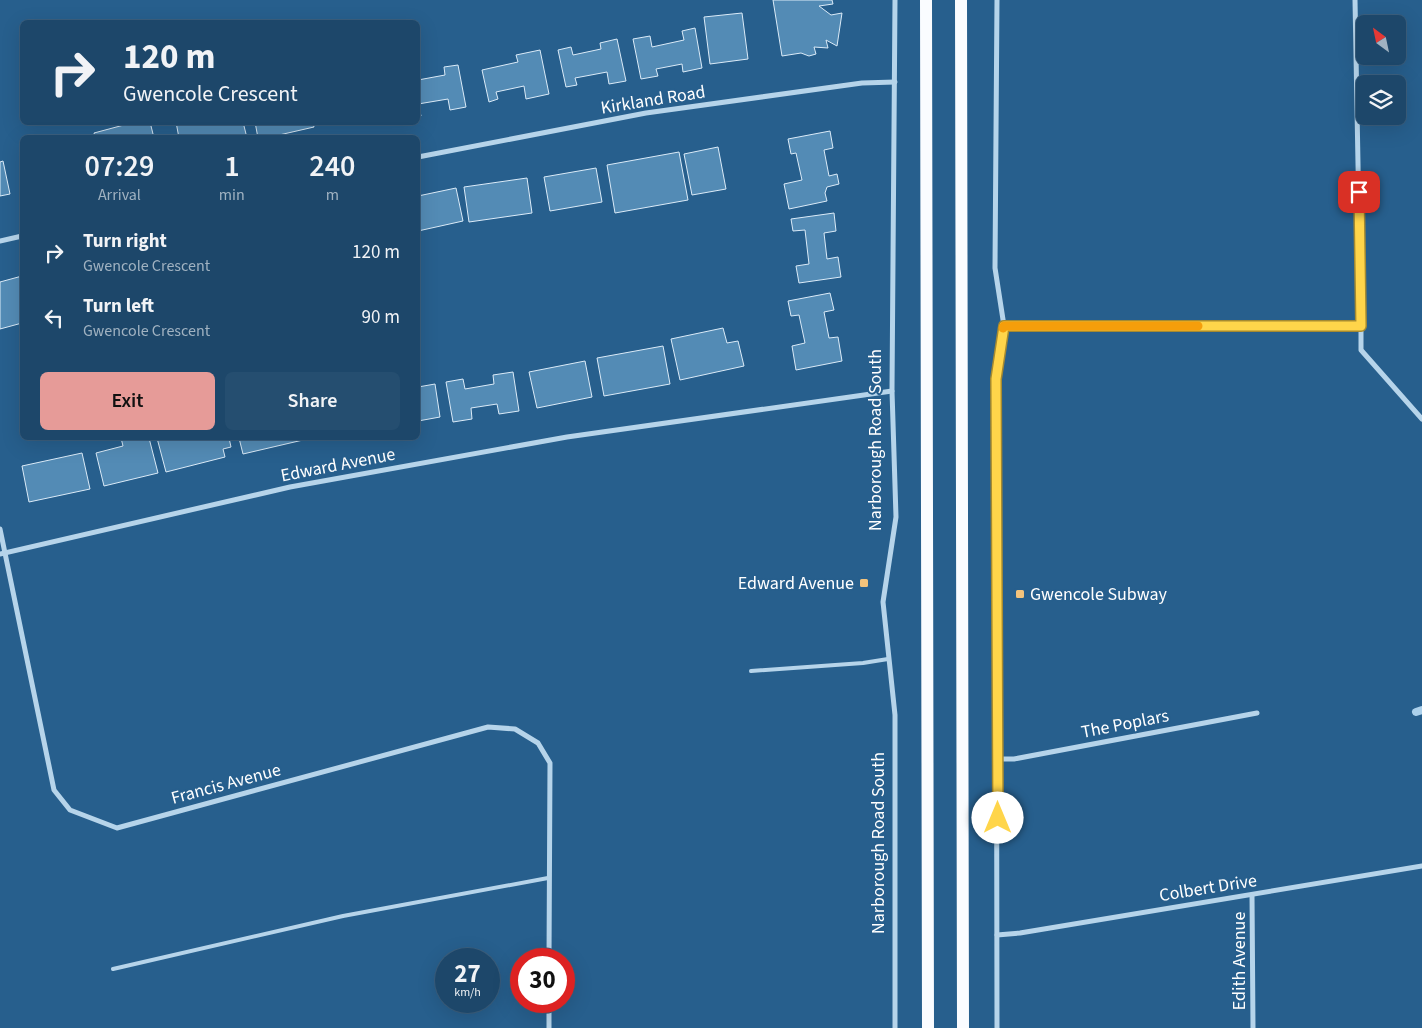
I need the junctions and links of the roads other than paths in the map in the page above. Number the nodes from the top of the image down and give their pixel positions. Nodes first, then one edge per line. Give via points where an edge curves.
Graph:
1 (895, 0) edge
2 (926, 0) edge
3 (961, 0) edge
4 (997, 0) edge
5 (1356, 0) edge
6 (894, 82) junction
7 (420, 157) edge
8 (20, 236) edge
9 (0, 241) edge
10 (1004, 326) junction
11 (1361, 326) junction
12 (892, 390) junction
13 (1422, 419) edge
14 (0, 529) edge
15 (3, 554) edge
16 (888, 659) junction
17 (751, 671) dead end
18 (1257, 713) dead end
19 (998, 759) junction
20 (1422, 866) edge
21 (548, 878) junction
22 (1252, 894) junction
23 (997, 935) junction
24 (549, 948) edge
25 (113, 969) dead end
26 (549, 1013) edge
27 (549, 1028) edge
28 (896, 1028) edge
29 (928, 1028) edge
30 (963, 1028) edge
31 (997, 1028) edge
32 (1253, 1028) edge

1 - 6 street, Narborough Road South
2 - 29 main road
3 - 30 main road
4 - 10 street via 995,268
5 - 11 street
6 - 7 street, Kirkland Road via 862,83 646,113
6 - 12 street, Narborough Road South
8 - 9 street
10 - 11 street
10 - 19 street via 996,379
11 - 13 street via 1361,350
12 - 15 street, Edward Avenue via 567,437 318,482
12 - 16 street, Narborough Road South via 896,517 883,602
14 - 15 street, Francis Avenue
15 - 21 street, Francis Avenue via 54,790 70,810 117,828 488,726 515,729 538,744 550,763
16 - 17 lane
16 - 28 street, Narborough Road South via 895,714
18 - 19 street, The Poplars via 1014,759
19 - 23 street
20 - 22 street, Colbert Drive
21 - 24 street, Francis Avenue
21 - 25 lane via 343,916
22 - 23 street, Colbert Drive
22 - 32 street, Edith Avenue
23 - 31 street
26 - 27 street

